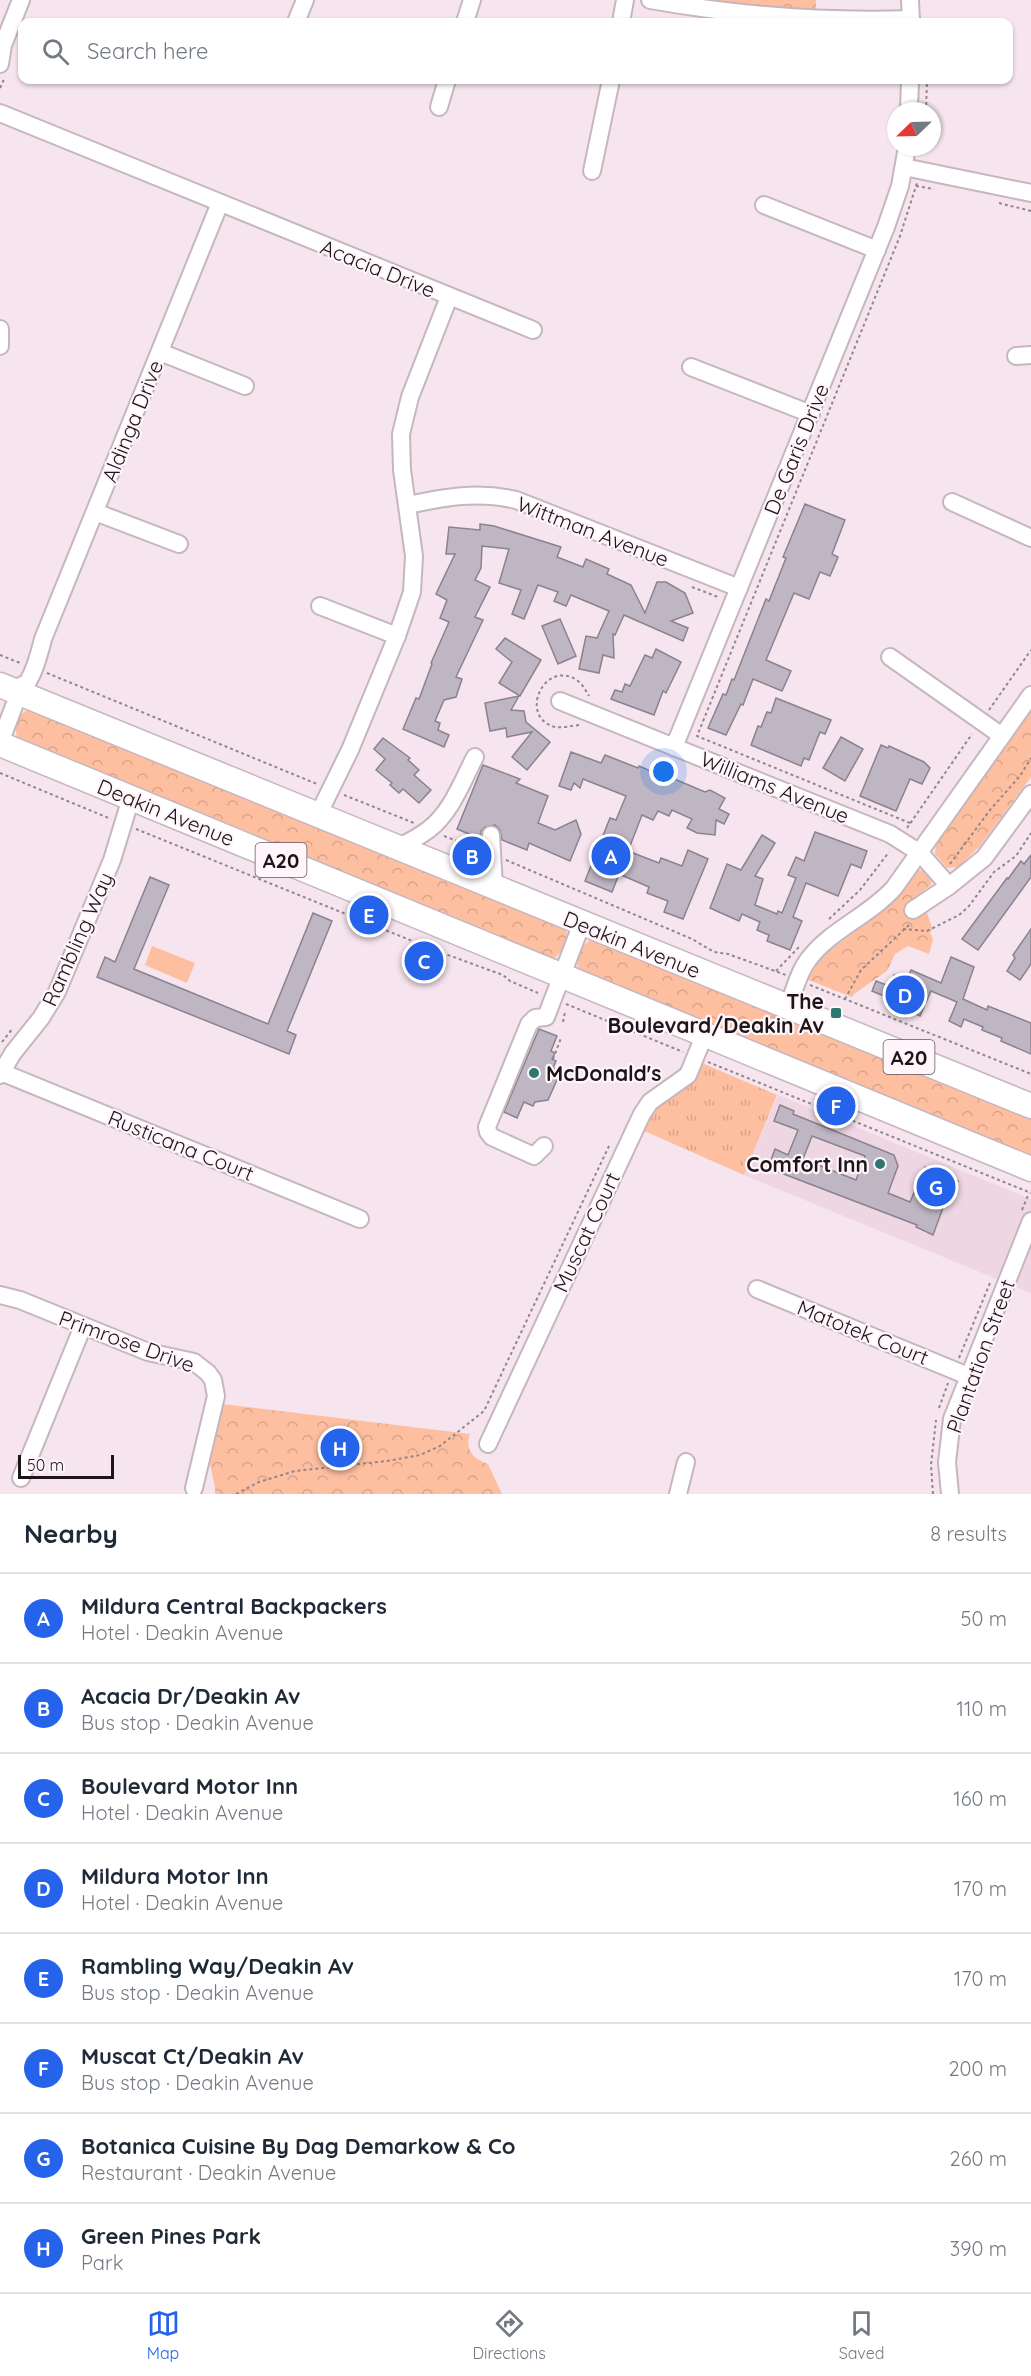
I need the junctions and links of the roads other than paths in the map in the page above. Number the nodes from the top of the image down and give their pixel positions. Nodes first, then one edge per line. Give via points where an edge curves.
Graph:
1 (21, 0) edge
2 (305, 0) edge
3 (472, 0) edge
4 (625, 0) edge
5 (650, 0) edge
6 (910, 0) edge
7 (700, 4) edge
8 (298, 18) edge
9 (466, 18) edge
10 (622, 18) edge
11 (815, 18) edge
12 (911, 18) edge
13 (2, 47) edge
14 (0, 64) edge
15 (446, 84) edge
16 (610, 84) edge
17 (910, 84) edge
18 (909, 102) edge
19 (439, 107) dead end
20 (0, 113) edge
21 (909, 156) edge
22 (592, 171) dead end
23 (913, 174) junction
24 (1031, 193) edge
25 (220, 203) junction
26 (764, 205) dead end
27 (877, 250) junction
28 (449, 297) junction
29 (0, 329) edge
30 (533, 330) dead end
31 (0, 346) edge
32 (160, 352) junction
33 (691, 367) dead end
34 (245, 386) dead end
35 (811, 414) junction
36 (952, 502) dead end
37 (408, 505) junction
38 (95, 512) junction
39 (1031, 538) edge
40 (179, 544) dead end
41 (739, 588) junction
42 (320, 606) dead end
43 (397, 636) junction
44 (890, 657) dead end
45 (10, 690) edge
46 (1031, 695) edge
47 (560, 701) dead end
48 (1002, 736) junction
49 (0, 743) edge
50 (674, 747) junction
51 (475, 757) dead end
52 (1031, 794) edge
53 (136, 800) junction
54 (323, 818) junction
55 (491, 836) dead end
56 (399, 847) junction
57 (920, 853) junction
58 (945, 880) junction
59 (494, 887) junction
60 (913, 910) road end
61 (582, 923) junction
62 (557, 987) junction
63 (788, 1007) junction
64 (700, 1047) junction
65 (1, 1074) edge
66 (1031, 1106) edge
67 (489, 1122) junction
68 (524, 1142) dead end
69 (544, 1146) dead end
70 (1031, 1169) edge
71 (360, 1219) dead end
72 (1031, 1221) edge
73 (757, 1289) dead end
74 (0, 1295) edge
75 (83, 1326) junction
76 (968, 1376) junction
77 (488, 1444) dead end
78 (686, 1462) dead end
79 (21, 1478) dead end
80 (194, 1488) dead end
81 (678, 1494) edge
82 (950, 1494) edge

1 - 13 street
2 - 8 street
3 - 9 street
4 - 10 street
5 - 7 street
6 - 12 street
7 - 11 street
13 - 14 street
15 - 19 street
16 - 22 street
17 - 18 street
20 - 25 street, Acacia Drive
21 - 23 street, De Garis Drive
23 - 24 street
23 - 27 street, De Garis Drive via 897,196
25 - 28 street, Acacia Drive
25 - 32 street, Aldinga Drive
26 - 27 street
27 - 35 street, De Garis Drive
28 - 30 street
28 - 37 street, Acacia Drive via 404,415 400,451
29 - 31 street
32 - 34 street
32 - 38 street, Aldinga Drive
33 - 35 street
35 - 41 street, De Garis Drive
36 - 39 street
37 - 41 street, Wittman Avenue via 461,495 516,500
37 - 43 street, Acacia Drive via 414,575
38 - 40 street
38 - 45 street, Aldinga Drive via 32,667
41 - 50 street, De Garis Drive
42 - 43 street
43 - 54 street, Acacia Drive
44 - 48 street
45 - 49 street, Aldinga Drive
45 - 54 highway, Deakin Avenue / A20
46 - 48 street
47 - 50 street, Williams Avenue
48 - 57 street
49 - 53 highway, Deakin Avenue / A20
50 - 57 street, Williams Avenue via 900,839
51 - 56 street via 445,813 429,830
52 - 58 street via 984,858
53 - 62 highway, Deakin Avenue / A20
53 - 65 street, Rambling Way via 57,992
54 - 56 highway, Deakin Avenue / A20
55 - 59 street
56 - 59 highway, Deakin Avenue / A20
57 - 58 street, Williams Avenue
57 - 63 street via 882,902 840,930 808,960
58 - 60 street
59 - 61 highway, Deakin Avenue / A20
61 - 62 street
61 - 63 highway, Deakin Avenue / A20
62 - 64 highway, Deakin Avenue / A20
62 - 67 street via 546,1017 535,1018 529,1024
63 - 66 highway, Deakin Avenue / A20
64 - 70 highway, Deakin Avenue / A20
64 - 77 street, Muscat Court via 688,1075 650,1101 642,1114
65 - 71 street, Rusticana Court
67 - 68 street via 494,1129
67 - 69 street via 492,1137 531,1155
72 - 76 street, Plantation Street
73 - 76 street, Matotek Court
74 - 75 street, Primrose Drive
75 - 79 street
75 - 80 street, Primrose Drive via 148,1352 194,1362 213,1380 216,1396
76 - 82 street, Plantation Street via 948,1441
78 - 81 street

